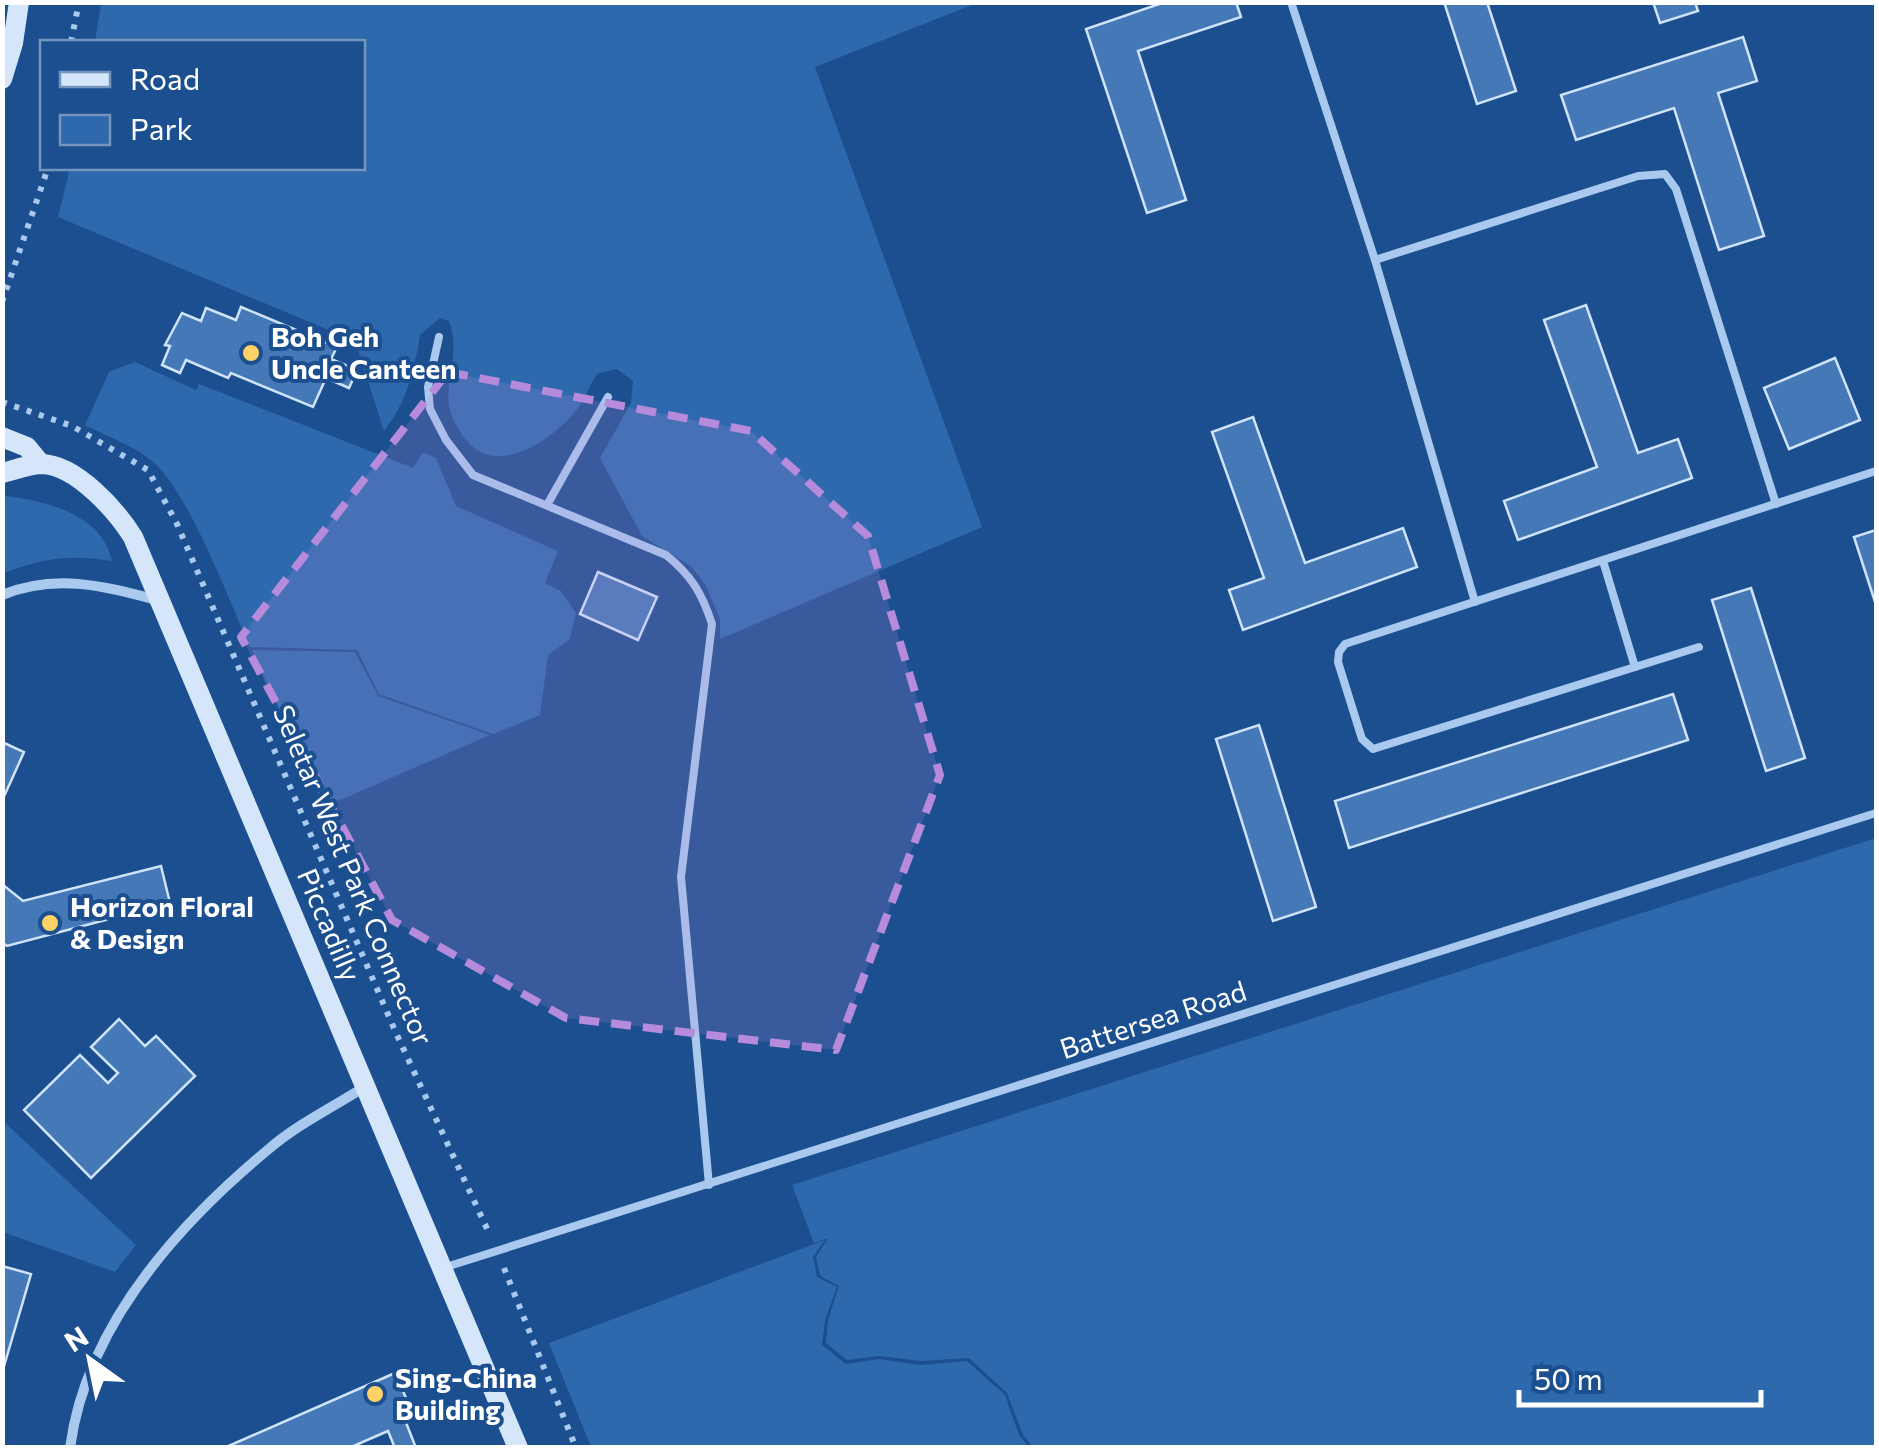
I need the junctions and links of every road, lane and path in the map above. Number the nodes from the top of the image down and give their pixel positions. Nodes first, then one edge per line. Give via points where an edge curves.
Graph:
1 (19, 2) edge
2 (79, 2) edge
3 (1291, 2) edge
4 (71, 40) edge
5 (2, 80) edge
6 (47, 170) edge
7 (1374, 260) junction
8 (2, 302) edge
9 (440, 337) dead end
10 (608, 396) dead end
11 (2, 402) edge
12 (2, 437) edge
13 (41, 464) junction
14 (1876, 471) edge
15 (2, 473) edge
16 (547, 504) junction
17 (1776, 504) junction
18 (1602, 561) junction
19 (2, 595) edge
20 (162, 601) junction
21 (1474, 602) junction
22 (1700, 647) dead end
23 (1635, 667) junction
24 (1876, 813) edge
25 (367, 1086) junction
26 (709, 1185) junction
27 (497, 1251) junction
28 (442, 1268) junction
29 (70, 1448) edge
30 (518, 1448) edge
31 (576, 1448) edge

1 - 5 street
2 - 4 path
3 - 7 lane
6 - 8 path
7 - 17 lane via 1638,176 1665,174 1676,189
7 - 21 lane
9 - 16 lane via 428,387 430,409 446,440 473,475
10 - 16 lane
11 - 27 path, Seletar West Park Connector via 72,426 148,470
12 - 13 street, Piccadilly via 26,447
13 - 15 street
13 - 20 street, Piccadilly via 100,494 117,512
14 - 17 lane
16 - 26 lane via 666,555 689,574 712,624 681,877
17 - 18 lane
18 - 21 lane
18 - 23 lane
19 - 20 street via 68,581
20 - 25 street, Piccadilly
21 - 23 lane via 1342,647 1338,662 1368,747
22 - 23 lane
24 - 26 lane, Battersea Road
25 - 28 street, Piccadilly
25 - 29 street via 272,1146 181,1230 104,1337
26 - 27 lane, Battersea Road
27 - 28 lane, Battersea Road
27 - 31 path, Seletar West Park Connector
28 - 30 street, Piccadilly

